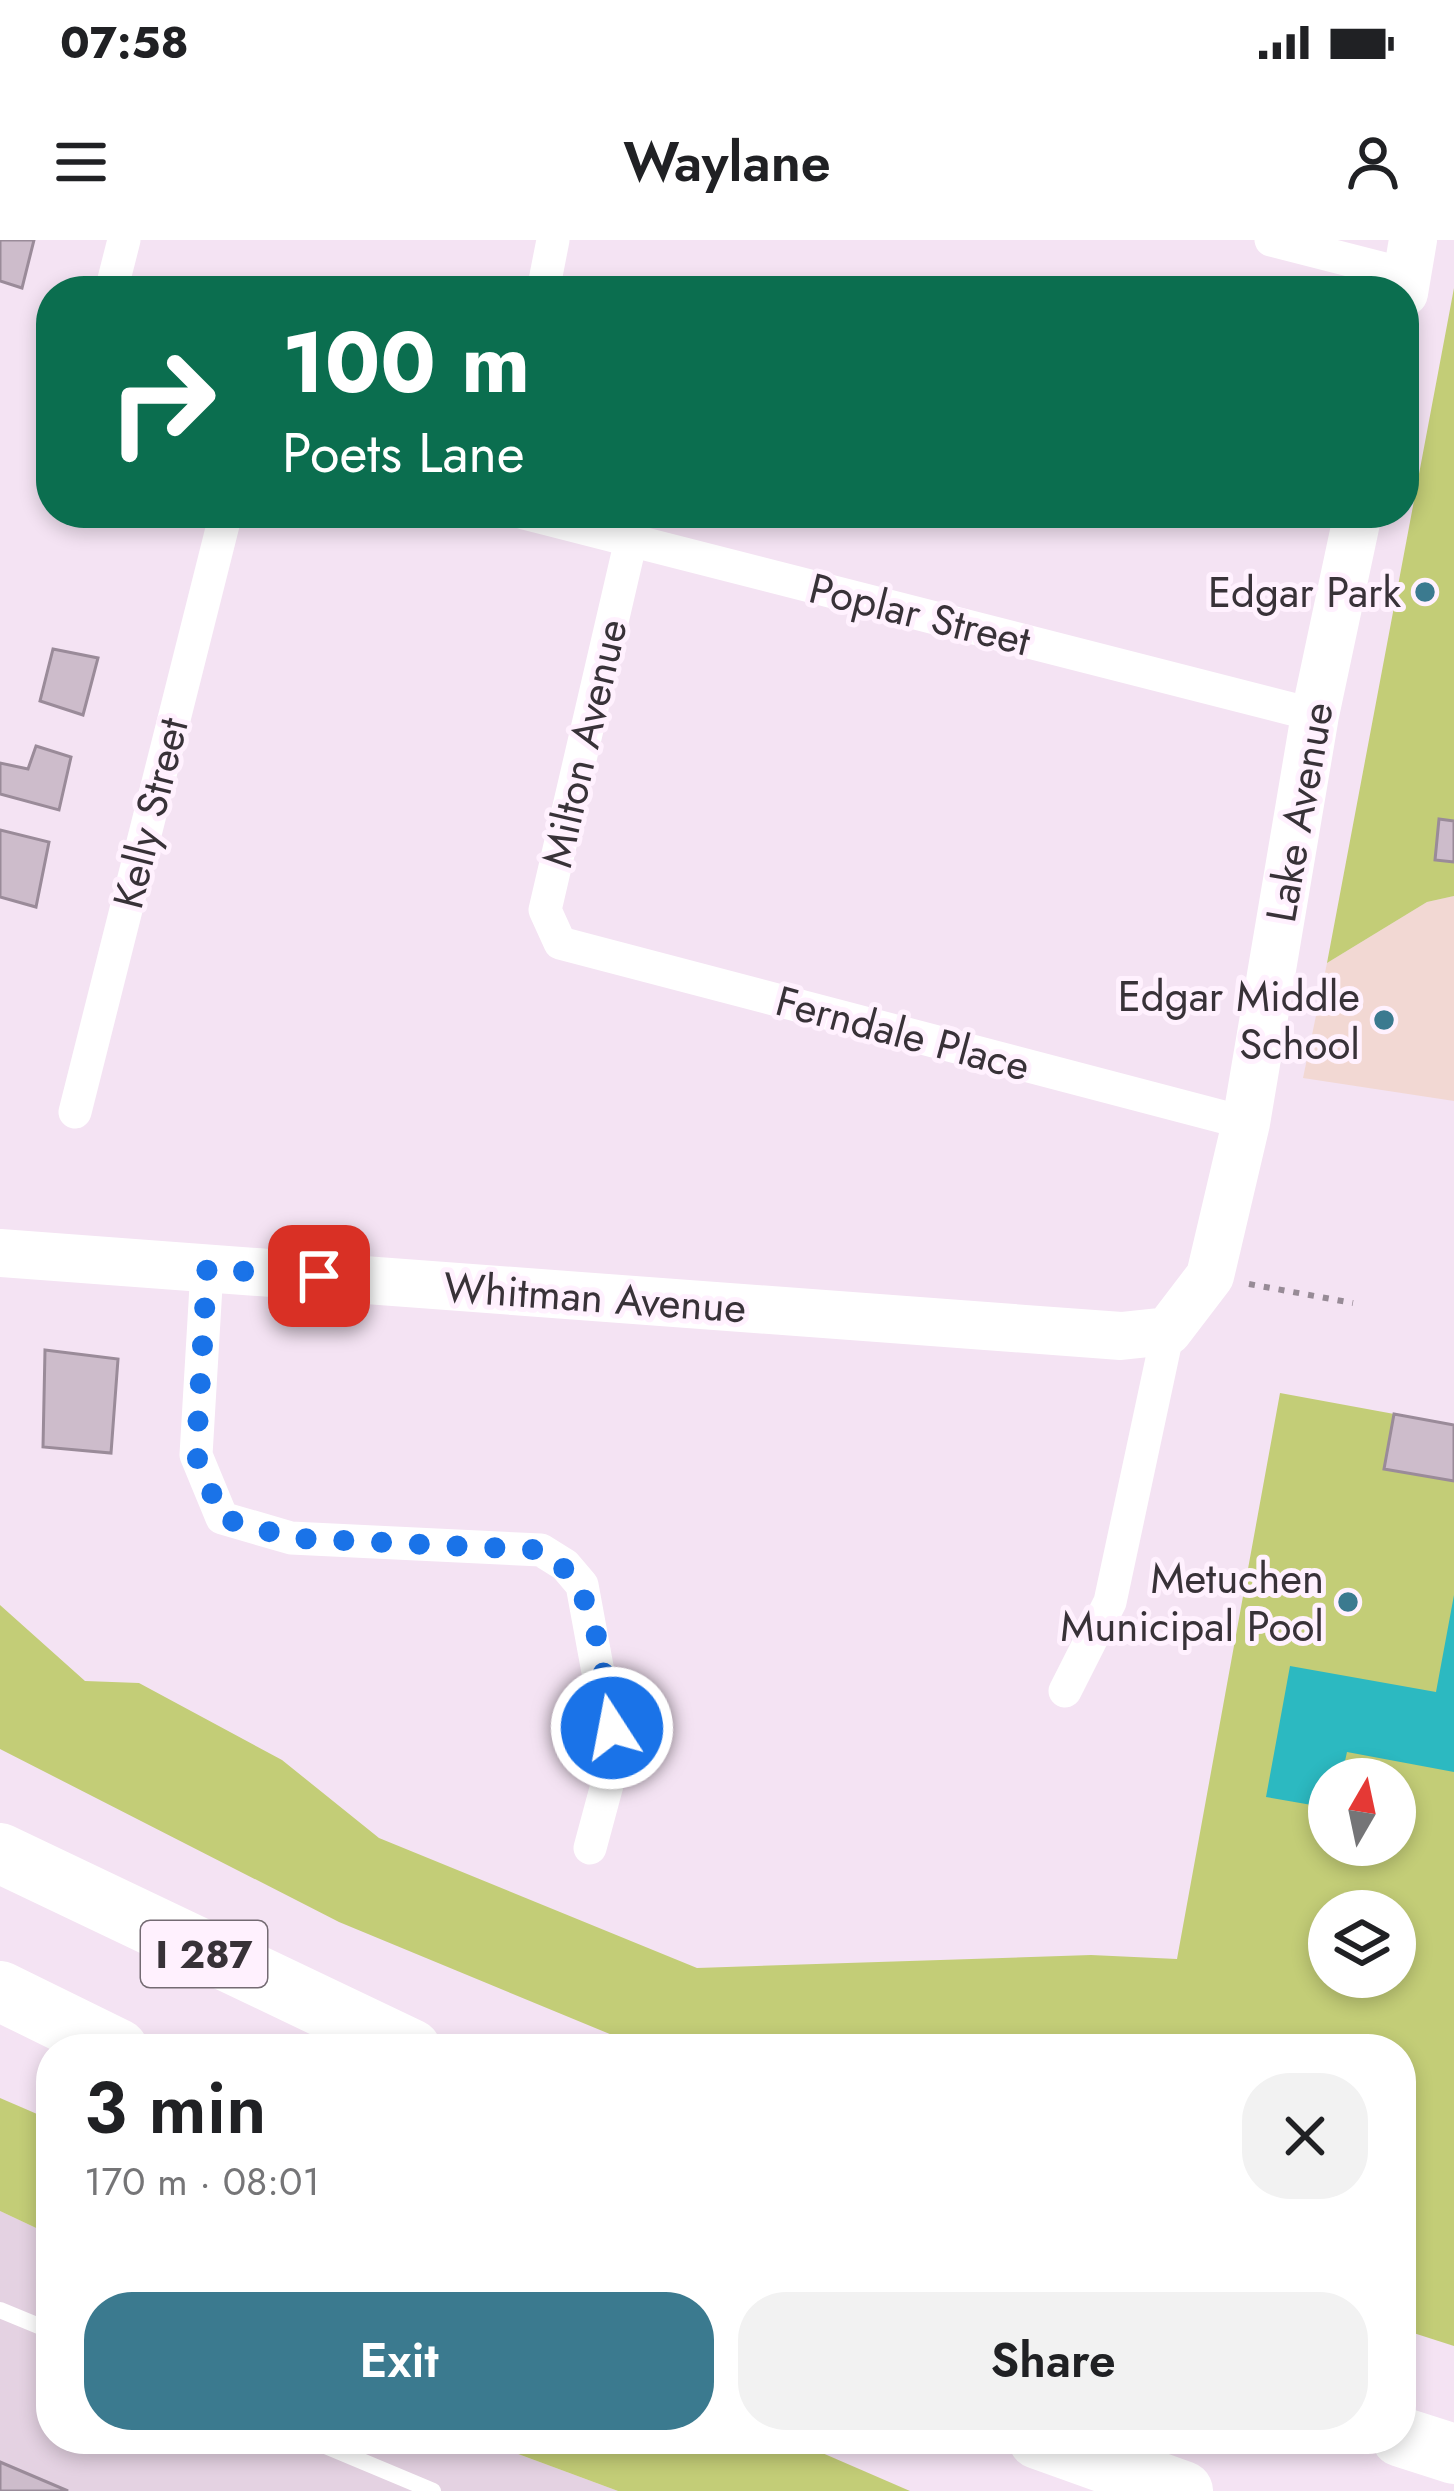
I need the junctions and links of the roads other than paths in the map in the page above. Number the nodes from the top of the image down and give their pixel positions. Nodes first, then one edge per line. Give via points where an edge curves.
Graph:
1 (124, 240) edge
2 (554, 240) edge
3 (1271, 240) edge
4 (1408, 269) edge
5 (115, 276) edge
6 (546, 276) edge
7 (222, 528) edge
8 (583, 528) edge
9 (1355, 528) edge
10 (631, 540) junction
11 (1315, 715) junction
12 (560, 943) joint
13 (75, 1112) dead end
14 (1246, 1124) junction
15 (0, 1253) edge
16 (207, 1269) junction
17 (1176, 1323) junction
18 (1065, 1691) dead end
19 (590, 1848) dead end
20 (0, 1853) edge
21 (0, 1991) edge
22 (87, 2034) edge
23 (380, 2034) edge
24 (0, 2310) edge
25 (36, 2325) edge
26 (1416, 2442) edge
27 (345, 2454) edge
28 (1080, 2454) edge
29 (1454, 2454) edge
30 (434, 2491) edge
31 (1183, 2491) edge

1 - 5 street
2 - 6 street
3 - 4 street
7 - 13 street, Kelly Street
8 - 10 street, Poplar Street
9 - 11 street, Lake Avenue
10 - 11 street, Poplar Street
10 - 12 street, Milton Avenue via 545,910
11 - 14 street, Lake Avenue
12 - 14 street, Ferndale Place
14 - 17 street, Lake Avenue via 1210,1276
15 - 16 street, Whitman Avenue
16 - 17 street, Whitman Avenue via 1120,1336
16 - 19 street via 196,1455 222,1518 291,1538 541,1550 581,1585 614,1759
17 - 18 street via 1110,1602
20 - 23 highway, I 287
21 - 22 highway
24 - 25 lane
26 - 29 highway
27 - 30 lane
28 - 31 highway

